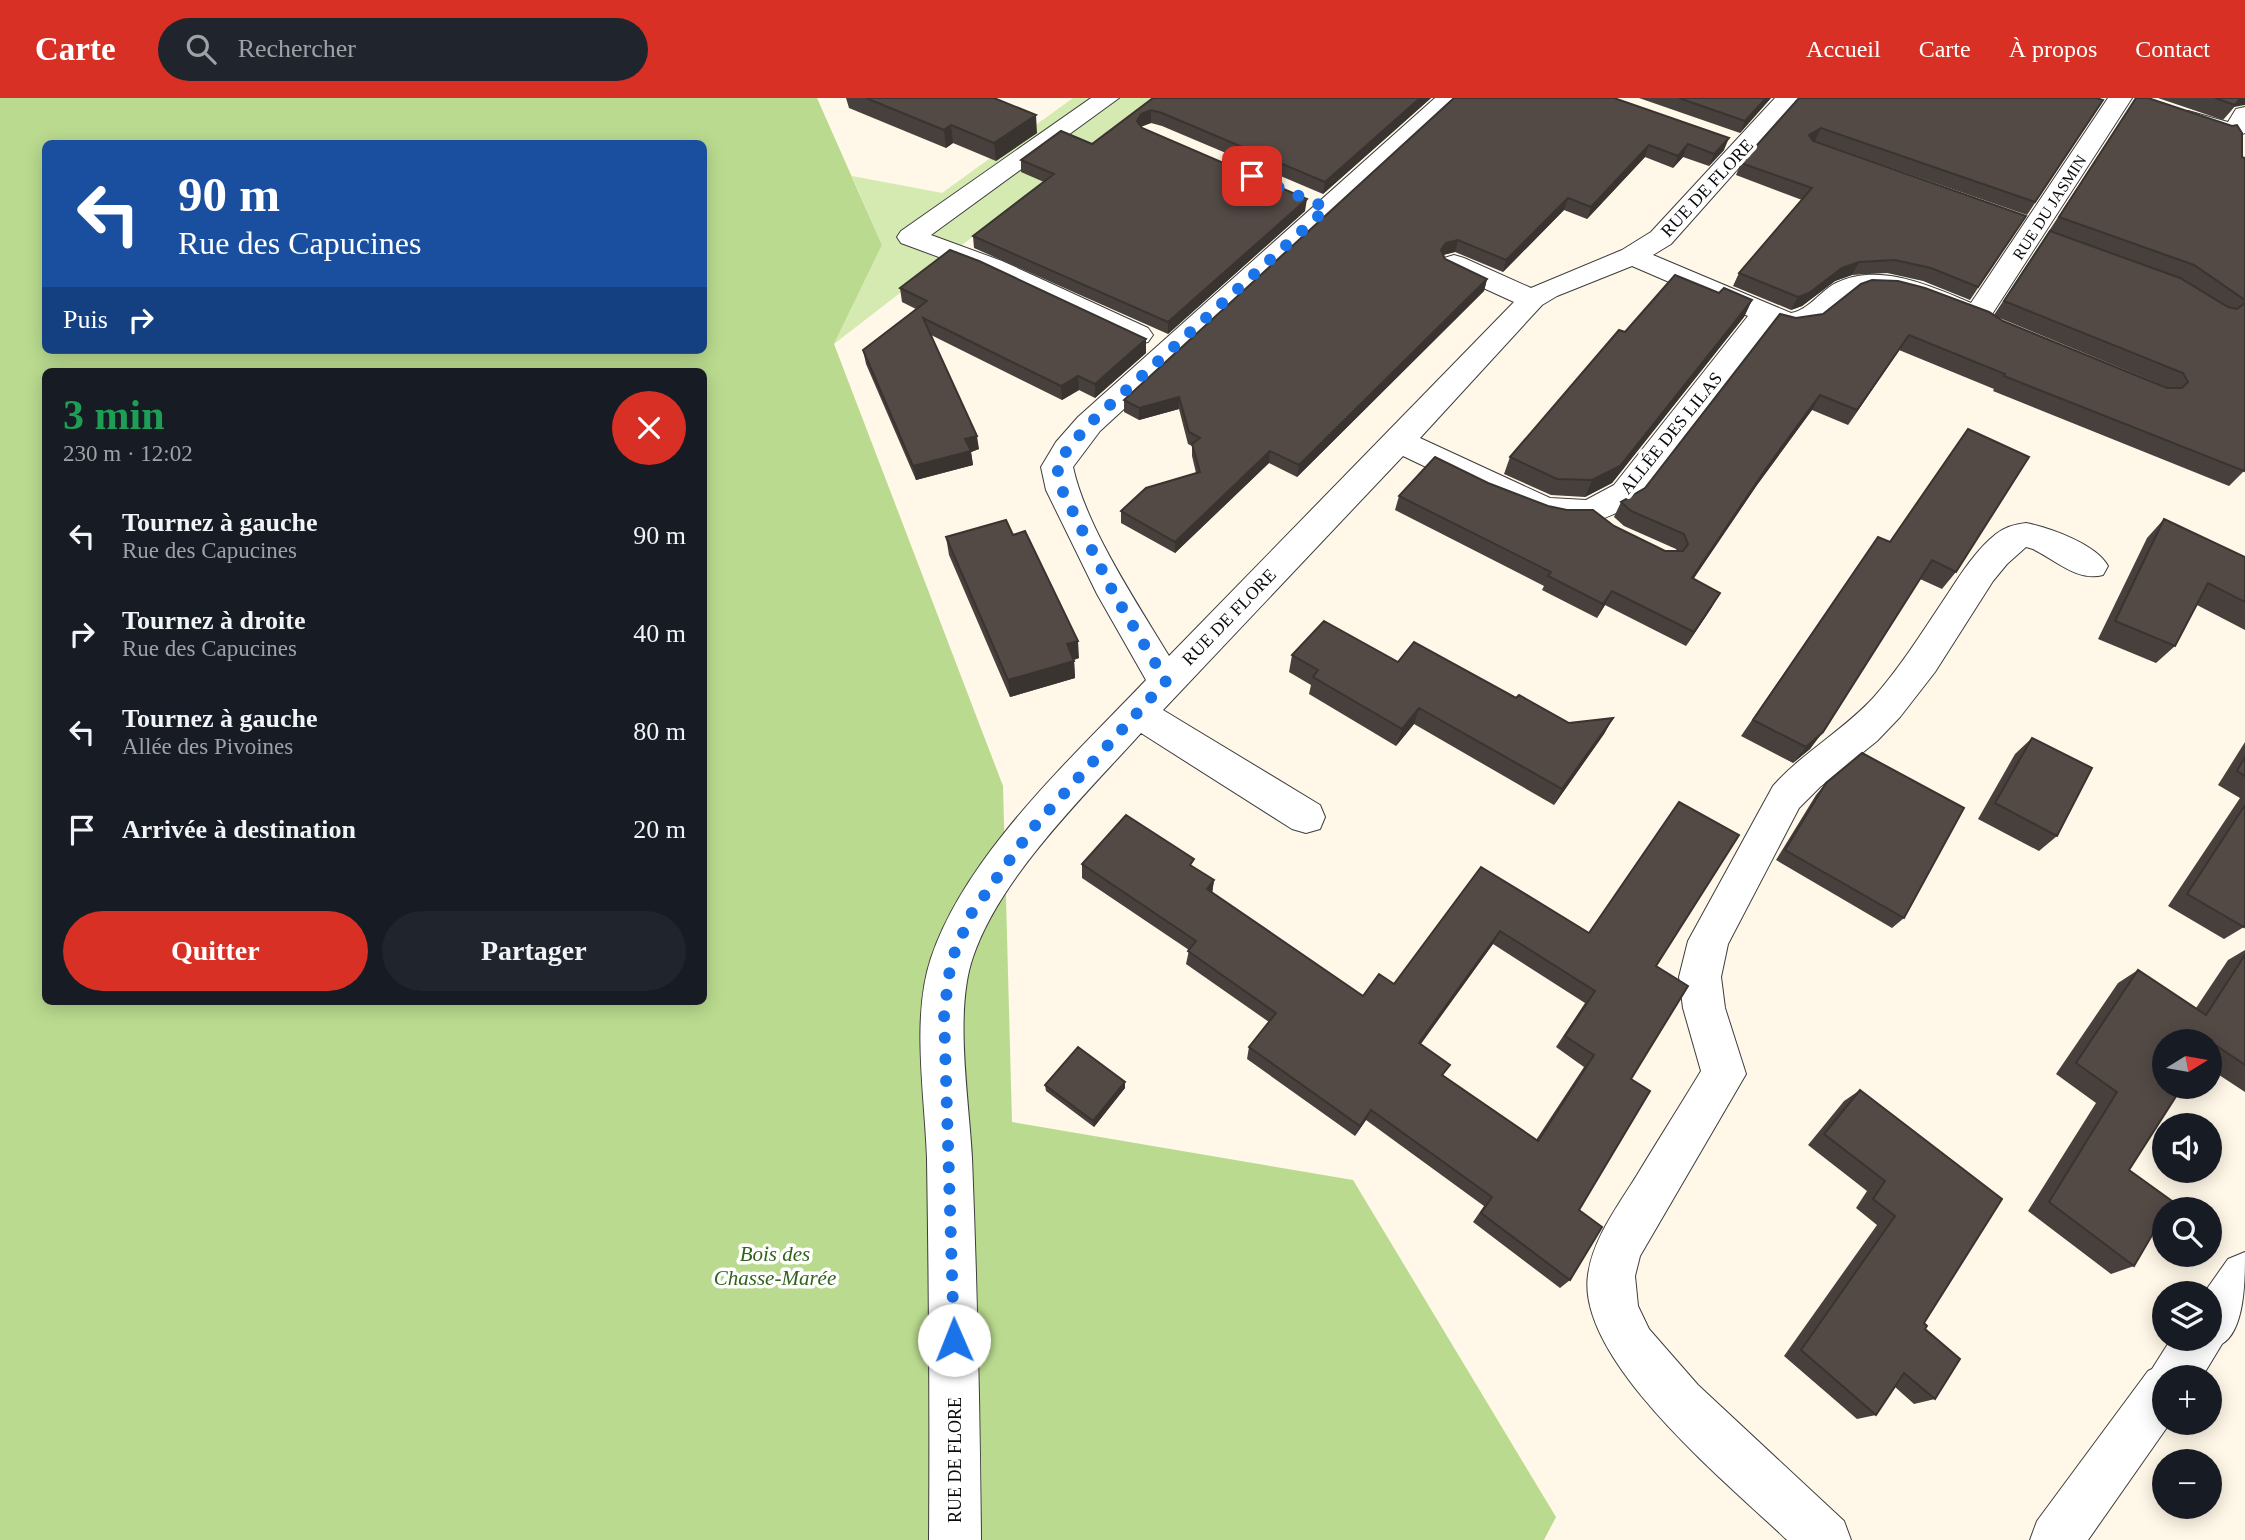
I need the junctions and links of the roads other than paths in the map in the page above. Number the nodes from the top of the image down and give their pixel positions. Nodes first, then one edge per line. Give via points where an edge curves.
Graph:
1 (1107, 98) edge
2 (1450, 98) edge
3 (1789, 98) edge
4 (2128, 99) edge
5 (2162, 110) edge
6 (2245, 114) edge
7 (1719, 138) edge
8 (1746, 146) junction
9 (1632, 256) junction
10 (1454, 264) edge
11 (1532, 299) junction
12 (1766, 313) junction
13 (1169, 349) junction
14 (1400, 442) junction
15 (2091, 566) dead end
16 (1166, 681) junction
17 (1137, 712) junction
18 (1306, 817) dead end
19 (2245, 1276) edge
20 (2222, 1308) edge
21 (2152, 1406) edge
22 (955, 1540) edge
23 (1825, 1540) edge
24 (2056, 1540) edge

1 - 13 street via 911,237 992,267
2 - 13 street via 1315,203
3 - 8 street, RUE DE FLORE
4 - 12 street, RUE DU JASMIN via 1977,316 1886,284 1845,290 1806,321 1788,322
5 - 6 street via 2221,131 2238,127
7 - 8 street
8 - 9 street, RUE DE FLORE via 1671,229
9 - 11 street, RUE DE FLORE
9 - 12 street
10 - 11 street
11 - 14 street, RUE DE FLORE
12 - 14 street, ALLÉE DES LILAS via 1625,493 1607,507 1563,513 1543,508
13 - 16 street via 1089,424 1057,467 1062,490 1114,594
14 - 16 street, RUE DE FLORE
15 - 23 street via 2048,542 2026,534 2015,536 1995,553 1920,664 1874,721 1800,779 1786,797 1708,941 1700,976 1704,1008 1724,1074 1619,1247 1611,1276 1614,1310 1632,1346 1680,1403
16 - 17 street, RUE DE FLORE
17 - 18 street
17 - 22 street, RUE DE FLORE via 1032,829 971,914 951,961 944,1013 954,1316
19 - 20 street
21 - 24 street

